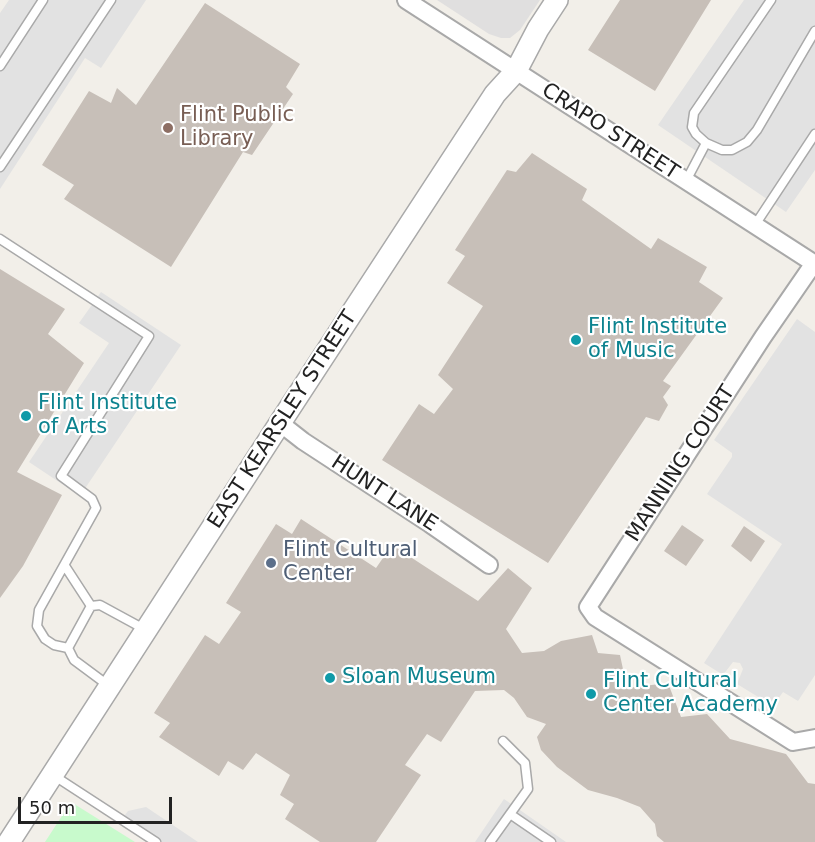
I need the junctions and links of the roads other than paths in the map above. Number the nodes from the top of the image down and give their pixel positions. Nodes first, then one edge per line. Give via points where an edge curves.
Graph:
1 (43, 0) edge
2 (111, 0) edge
3 (406, 0) edge
4 (557, 0) edge
5 (771, 0) edge
6 (814, 34) edge
7 (0, 66) edge
8 (516, 71) junction
9 (815, 134) edge
10 (706, 143) junction
11 (0, 167) edge
12 (686, 181) junction
13 (755, 225) junction
14 (0, 239) edge
15 (815, 263) edge
16 (280, 423) junction
17 (489, 565) dead end
18 (65, 566) junction
19 (91, 606) junction
20 (147, 631) junction
21 (68, 648) junction
22 (110, 687) junction
23 (815, 738) edge
24 (503, 741) dead end
25 (53, 775) junction
26 (510, 814) junction
27 (9, 842) edge
28 (156, 842) edge
29 (490, 842) edge
30 (551, 842) edge

1 - 7 lane
2 - 11 lane
3 - 8 street, CRAPO STREET
4 - 8 street, EAST KEARSLEY STREET
5 - 10 lane via 694,113 692,127
6 - 10 lane via 747,142 732,150
8 - 12 street, CRAPO STREET
8 - 16 street, EAST KEARSLEY STREET via 495,94
9 - 13 lane
10 - 12 lane
12 - 13 street, CRAPO STREET
13 - 15 street, CRAPO STREET
14 - 18 lane via 149,336 61,476 92,499 96,508
15 - 23 street, MANNING COURT via 588,607 595,616 794,742
16 - 17 street, HUNT LANE
16 - 20 street, EAST KEARSLEY STREET
18 - 19 lane
18 - 21 lane via 39,610 37,626 45,639
19 - 20 lane via 100,605
19 - 21 lane
20 - 22 street, EAST KEARSLEY STREET
21 - 22 lane via 74,660
22 - 25 street, EAST KEARSLEY STREET
24 - 26 lane via 525,763 528,789
25 - 27 street, EAST KEARSLEY STREET
25 - 28 lane
26 - 29 lane
26 - 30 lane

